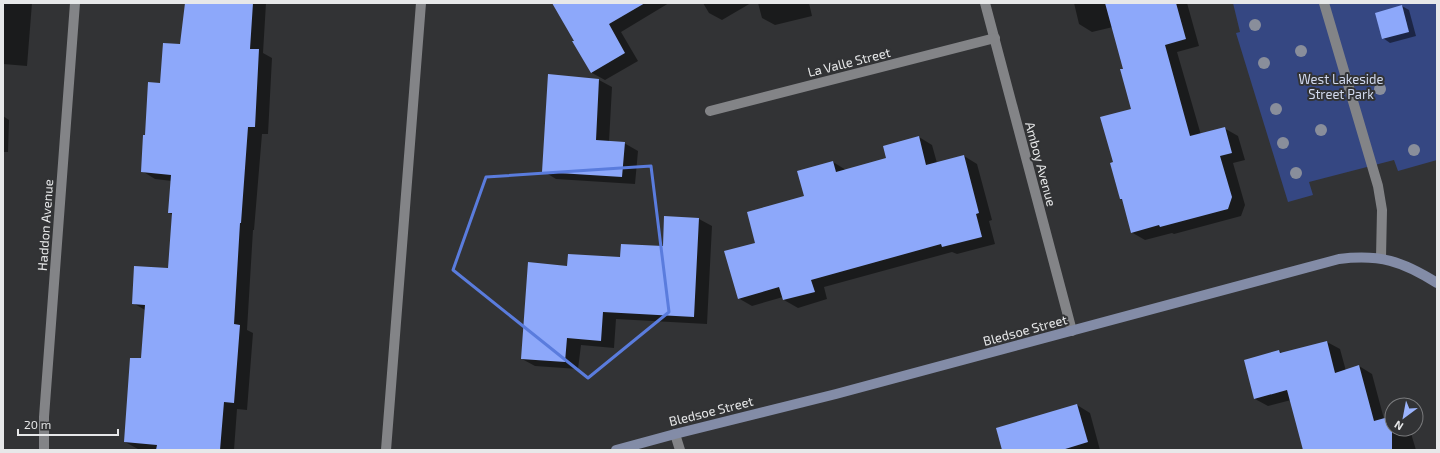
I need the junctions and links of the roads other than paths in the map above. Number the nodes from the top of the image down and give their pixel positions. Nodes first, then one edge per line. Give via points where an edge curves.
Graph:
1 (75, 3) edge
2 (421, 3) edge
3 (985, 3) edge
4 (1324, 3) edge
5 (995, 38) junction
6 (710, 111) dead end
7 (1381, 258) junction
8 (1437, 283) edge
9 (1072, 331) junction
10 (675, 434) junction
11 (44, 450) edge
12 (386, 450) edge
13 (616, 450) edge
14 (680, 450) edge

1 - 11 street, Haddon Avenue via 44,417
2 - 12 street
3 - 5 street, Amboy Avenue
4 - 7 street via 1378,186 1382,210
5 - 6 street, La Valle Street
5 - 9 street, Amboy Avenue
7 - 8 street, Bledsoe Street via 1402,264
7 - 9 street, Bledsoe Street via 1339,259
9 - 10 street, Bledsoe Street
10 - 13 street, Bledsoe Street
10 - 14 street

